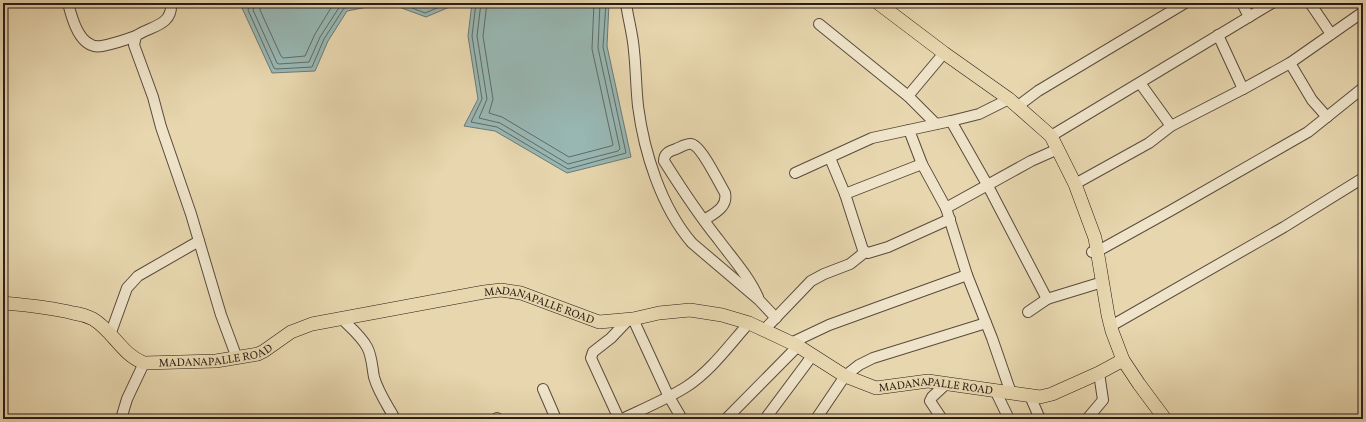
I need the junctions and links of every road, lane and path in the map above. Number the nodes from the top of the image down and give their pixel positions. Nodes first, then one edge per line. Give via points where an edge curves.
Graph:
1 (68, 3) edge
2 (171, 3) edge
3 (626, 3) edge
4 (878, 3) edge
5 (1185, 3) edge
6 (1242, 3) edge
7 (1272, 3) edge
8 (1310, 3) edge
9 (1363, 12) edge
10 (1249, 17) junction
11 (819, 24) dead end
12 (1331, 34) junction
13 (1218, 35) junction
14 (136, 36) junction
15 (944, 53) junction
16 (1290, 63) junction
17 (1140, 83) junction
18 (1363, 88) edge
19 (1243, 89) junction
20 (908, 96) junction
21 (1013, 102) junction
22 (1327, 117) junction
23 (951, 121) junction
24 (936, 124) junction
25 (1170, 126) junction
26 (909, 130) junction
27 (1051, 136) junction
28 (1058, 149) junction
29 (830, 158) junction
30 (922, 164) junction
31 (795, 173) dead end
32 (1363, 178) edge
33 (1074, 184) junction
34 (988, 186) junction
35 (845, 194) junction
36 (946, 208) junction
37 (950, 219) junction
38 (704, 220) junction
39 (199, 241) junction
40 (865, 252) junction
41 (1094, 252) junction
42 (967, 275) junction
43 (1096, 284) junction
44 (1047, 299) junction
45 (759, 300) junction
46 (3, 303) edge
47 (1028, 312) dead end
48 (776, 318) junction
49 (342, 319) junction
50 (631, 319) junction
51 (749, 323) junction
52 (986, 324) junction
53 (1111, 326) junction
54 (764, 330) junction
55 (110, 335) junction
56 (795, 345) junction
57 (812, 356) junction
58 (237, 358) junction
59 (1120, 361) junction
60 (144, 363) junction
61 (1099, 373) junction
62 (845, 376) junction
63 (946, 384) junction
64 (543, 389) dead end
65 (995, 390) junction
66 (1011, 393) junction
67 (668, 395) junction
68 (1030, 396) junction
69 (121, 419) edge
70 (396, 419) edge
71 (556, 419) edge
72 (619, 419) edge
73 (622, 419) edge
74 (682, 419) edge
75 (726, 419) edge
76 (765, 419) edge
77 (816, 419) edge
78 (942, 419) edge
79 (1009, 419) edge
80 (1040, 419) edge
81 (1088, 419) edge
82 (1156, 419) edge
83 (1165, 419) edge

1 - 14 street via 76,28 92,45 101,46
2 - 14 street via 172,10 167,19
3 - 45 street via 643,135 654,173 668,205 692,243
4 - 15 main road
5 - 21 street via 1038,91
6 - 10 street
7 - 10 street
8 - 12 street
9 - 12 street
10 - 13 street
11 - 20 street
12 - 16 street
13 - 17 street
13 - 19 street
14 - 39 street via 134,45
15 - 20 street
15 - 21 main road
16 - 19 street
16 - 22 street via 1312,100
17 - 25 street
17 - 27 street
18 - 22 street
19 - 25 street
20 - 24 street
21 - 23 street
21 - 27 main road
22 - 41 street via 1308,132 1177,208
23 - 24 street
23 - 34 street
24 - 26 street
25 - 33 street via 1149,143
26 - 29 street via 872,138
26 - 30 street
27 - 28 main road
28 - 33 main road
28 - 34 street via 1031,160
29 - 31 street
29 - 35 street
30 - 35 street
30 - 36 street
32 - 53 street via 1277,231
33 - 41 main road via 1089,224 1089,241
34 - 36 street
34 - 44 street
35 - 40 street
36 - 37 street
37 - 40 street via 888,247
37 - 42 street
38 - 38 street via 724,204 725,192 700,150 688,143 669,152 664,156 664,161
38 - 45 street via 749,279
39 - 55 street via 131,282
39 - 58 street
40 - 48 street via 850,264 811,281
41 - 43 main road
41 - 53 main road
42 - 52 street
42 - 56 street via 829,325
43 - 44 street
43 - 59 main road via 1104,330
44 - 47 street
45 - 48 street
46 - 55 main road, MADANAPALLE ROAD via 57,309 85,316 100,324
48 - 54 street
49 - 50 main road, MADANAPALLE ROAD via 501,290 521,293 599,322
49 - 58 main road, MADANAPALLE ROAD via 302,327 258,354
49 - 70 street via 367,347 374,379
50 - 51 main road, MADANAPALLE ROAD via 690,310 722,315
50 - 67 street
50 - 72 street via 593,352 591,358
51 - 54 main road, MADANAPALLE ROAD
51 - 67 street via 707,370 686,387
52 - 62 street via 873,358
52 - 66 street
53 - 59 main road
54 - 56 main road, MADANAPALLE ROAD
55 - 60 main road, MADANAPALLE ROAD via 136,360
56 - 57 main road, MADANAPALLE ROAD
56 - 75 street
57 - 62 main road, MADANAPALLE ROAD
57 - 76 street
58 - 60 main road, MADANAPALLE ROAD
59 - 61 main road, MADANAPALLE ROAD
59 - 82 main road via 1134,388
59 - 83 main road
60 - 69 street via 127,399
61 - 68 main road, MADANAPALLE ROAD via 1052,394
61 - 81 street via 1103,400
62 - 63 main road, MADANAPALLE ROAD via 876,388 922,381
62 - 77 street
63 - 65 main road, MADANAPALLE ROAD
63 - 78 street via 930,399
64 - 71 street
65 - 66 main road, MADANAPALLE ROAD
65 - 79 street
66 - 68 main road, MADANAPALLE ROAD
67 - 73 street
67 - 74 street
68 - 80 street

